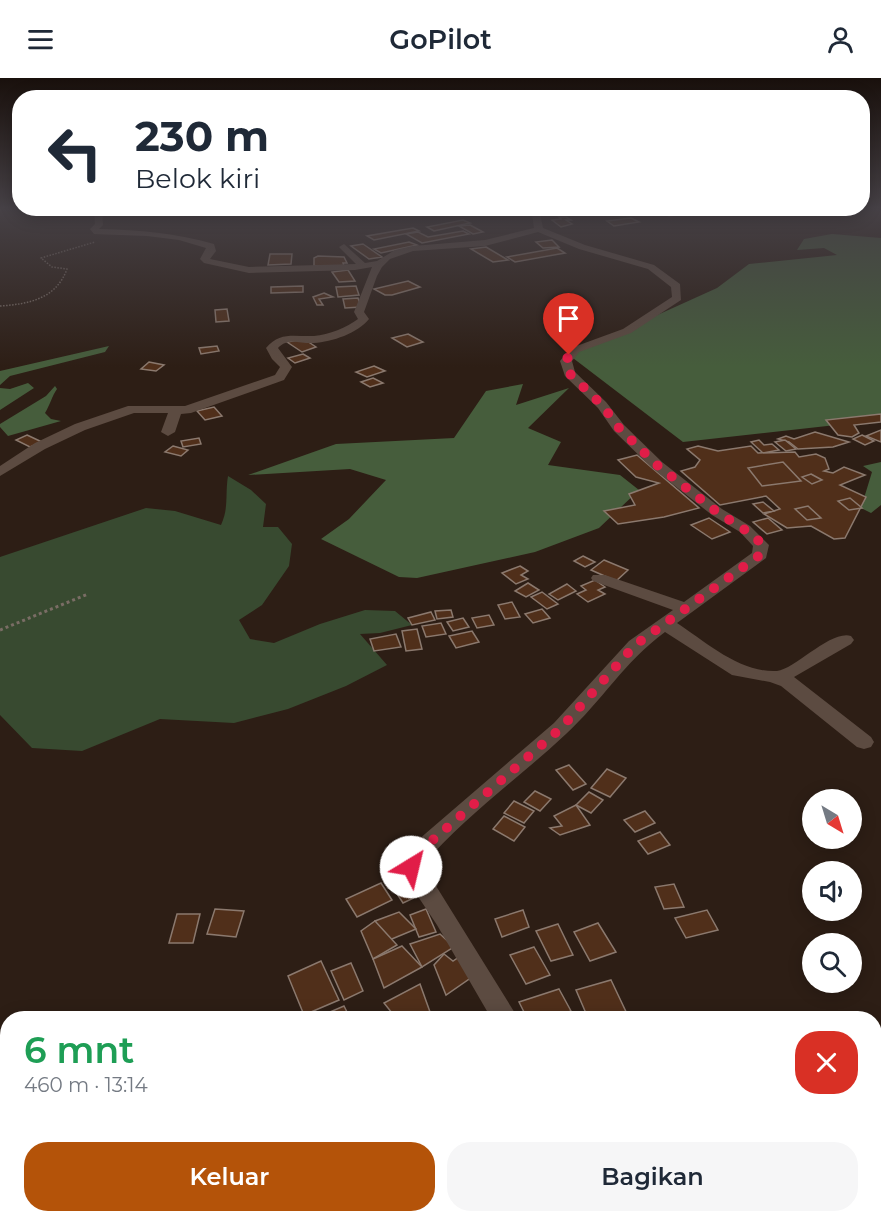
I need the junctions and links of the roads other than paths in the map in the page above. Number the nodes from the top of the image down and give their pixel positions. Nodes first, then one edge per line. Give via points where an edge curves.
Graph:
1 (206, 260) edge
2 (357, 260) edge
3 (386, 260) edge
4 (628, 260) edge
5 (380, 263) junction
6 (363, 266) junction
7 (177, 410) junction
8 (168, 432) dead end
9 (0, 472) edge
10 (599, 578) dead end
11 (685, 608) junction
12 (664, 624) junction
13 (846, 640) dead end
14 (779, 678) junction
15 (864, 742) dead end
16 (501, 1011) edge

1 - 6 street via 245,270
2 - 6 street
3 - 5 street
4 - 11 street via 651,267 676,286 677,298 627,331 575,350 566,361 569,373 657,465 761,545 760,555
5 - 6 street
5 - 7 street via 359,312 363,319 360,323 321,339 277,341 272,348 286,367 280,377 201,406
7 - 8 street
7 - 9 street via 133,409 81,427 40,446
10 - 11 street
11 - 12 street
12 - 14 street via 739,671
12 - 16 street via 635,645 561,728 413,861 411,867 416,876
13 - 14 street
14 - 15 street

